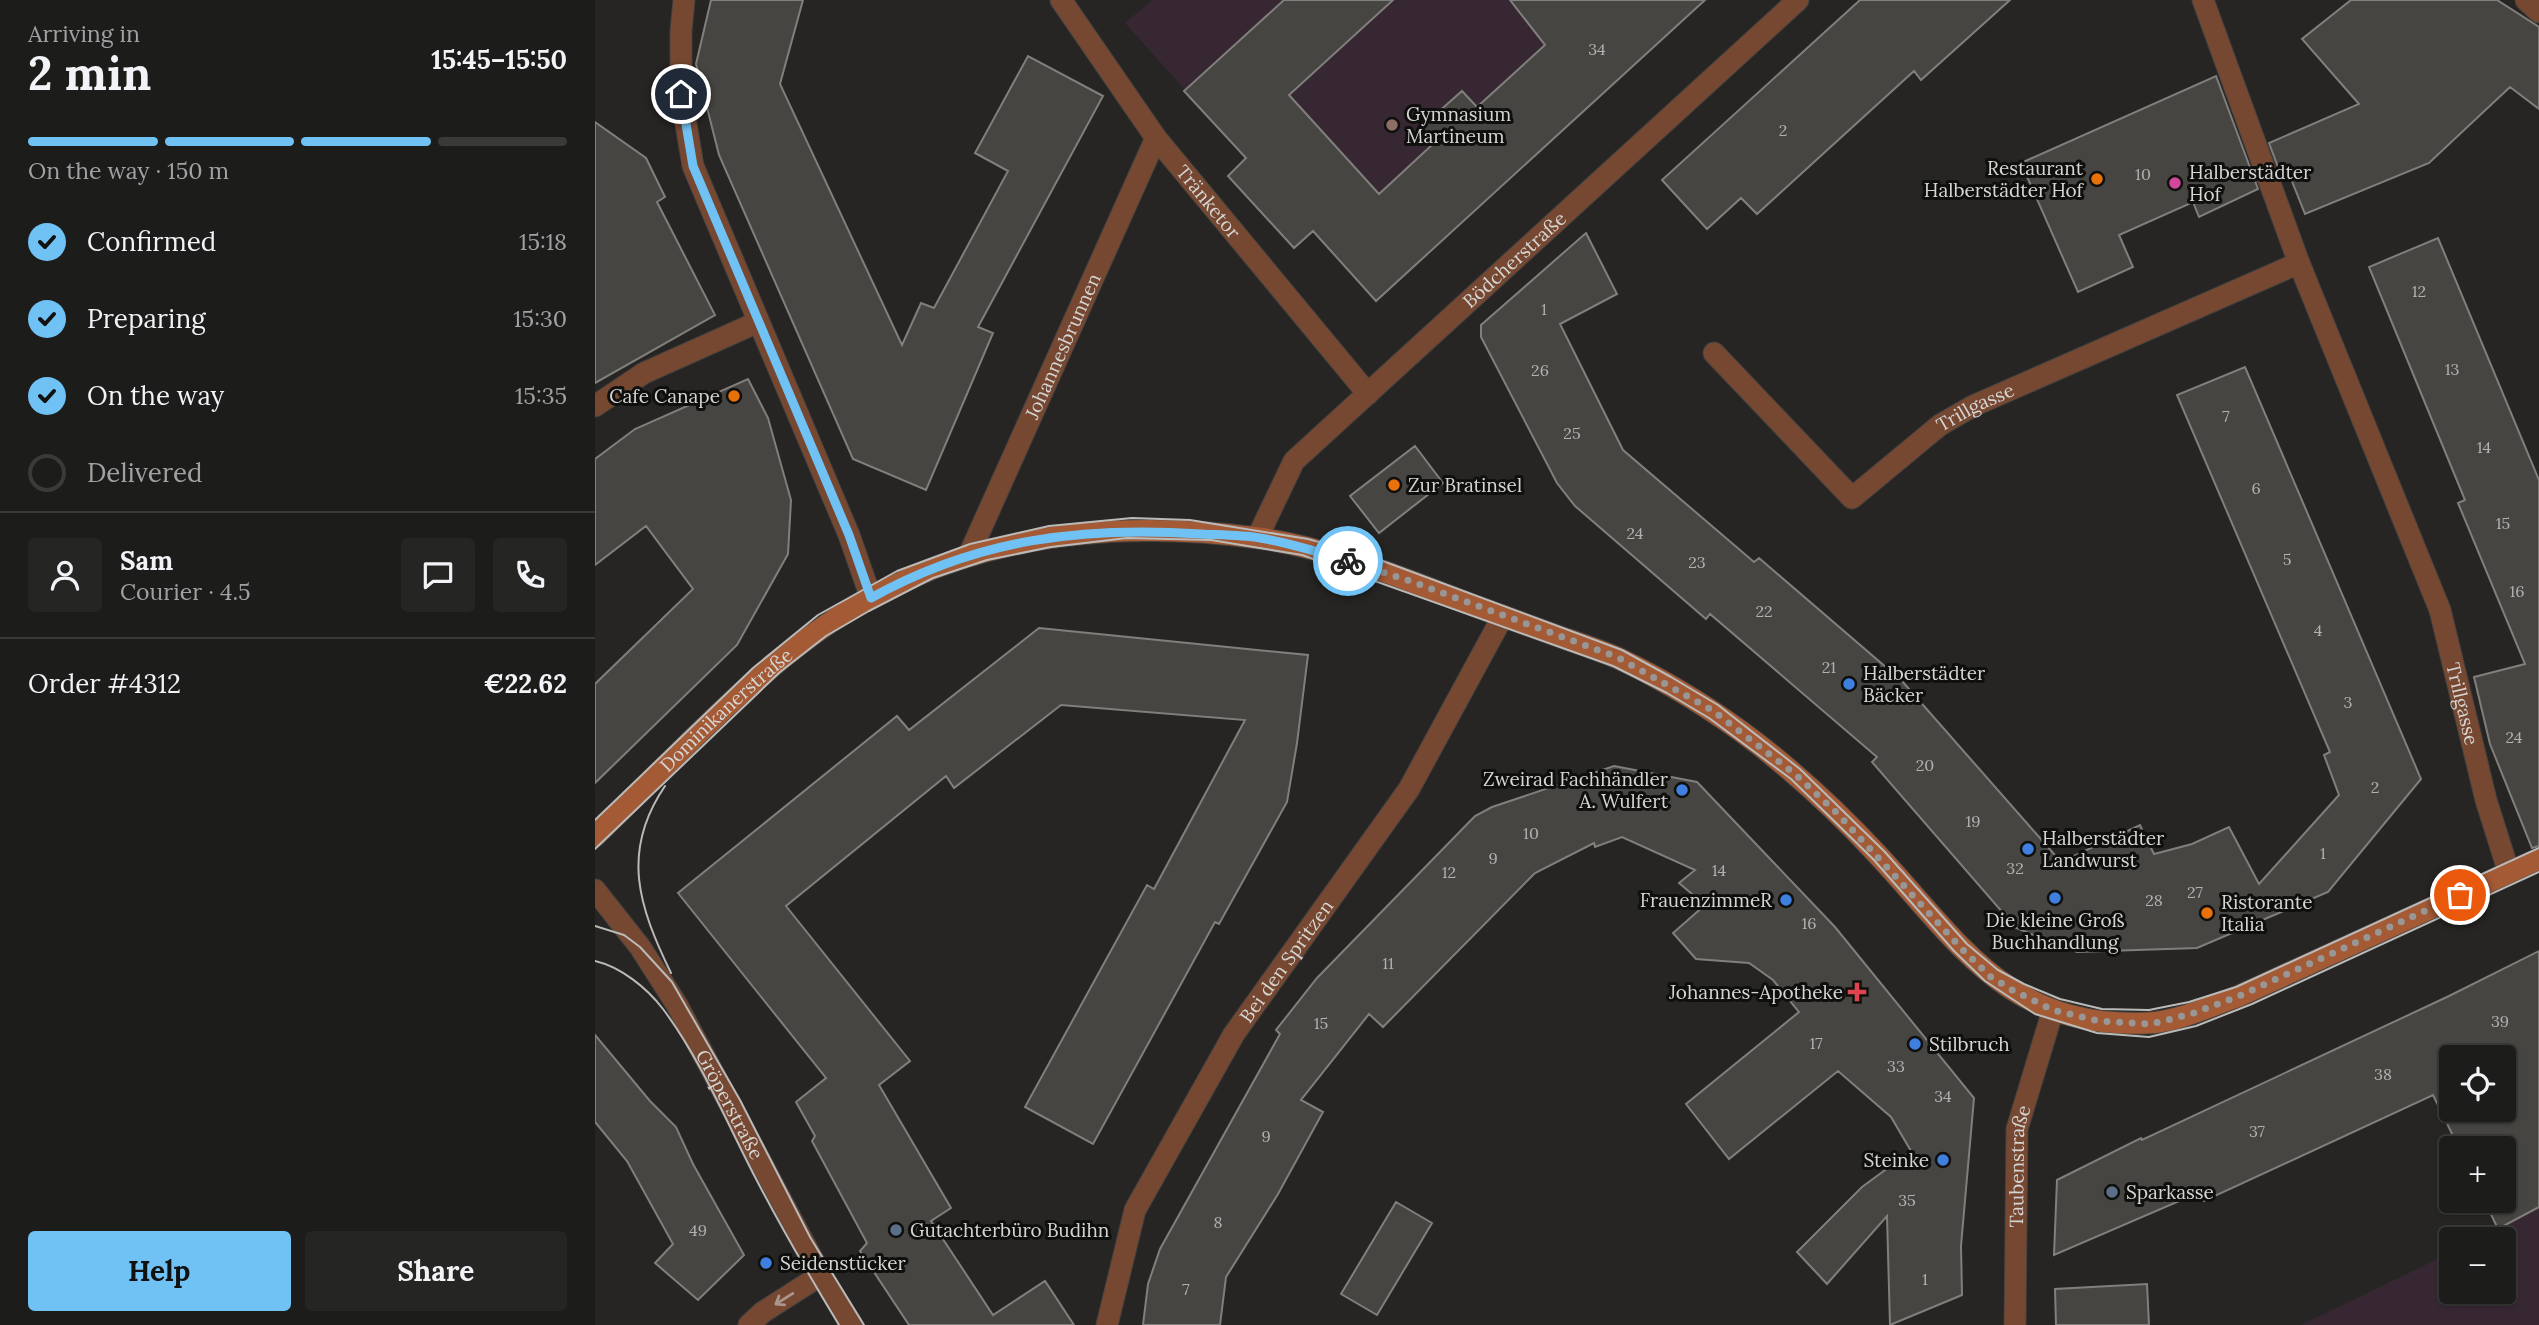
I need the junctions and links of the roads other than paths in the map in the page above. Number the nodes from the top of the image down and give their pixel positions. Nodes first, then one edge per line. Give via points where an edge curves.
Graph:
1 (684, 0) edge
2 (1061, 0) edge
3 (1798, 0) edge
4 (2203, 0) edge
5 (2526, 0) edge
6 (2539, 12) edge
7 (1156, 138) junction
8 (2299, 263) junction
9 (758, 322) junction
10 (1714, 353) dead end
11 (1368, 394) junction
12 (595, 406) edge
13 (1260, 538) junction
14 (969, 555) junction
15 (871, 598) junction
16 (1503, 616) junction
17 (595, 836) edge
18 (2539, 859) edge
19 (2509, 873) junction
20 (595, 890) edge
21 (2053, 1010) junction
22 (821, 1275) junction
23 (749, 1325) edge
24 (852, 1325) edge
25 (1107, 1325) edge
26 (2015, 1325) edge

1 - 9 street via 681,94 693,166
2 - 7 street, Tränketor
3 - 11 street, Bödcherstraße
4 - 8 street, Trillgasse
5 - 6 street
7 - 11 street, Tränketor
7 - 14 street, Johannesbrunnen
8 - 10 street, Trillgasse via 1973,406 1940,425 1852,498
8 - 19 street, Trillgasse via 2440,610 2486,800
9 - 12 street via 644,373
9 - 15 street via 849,535
11 - 13 street, Bödcherstraße via 1294,461
13 - 14 street via 1146,530 1052,536
13 - 16 street via 1362,565
14 - 15 street
15 - 17 street, Dominikanerstraße via 814,633 758,679
16 - 21 street via 1617,657 1712,710 1838,814 1991,977
16 - 25 street, Bei den Spritzen via 1409,789 1234,1034 1135,1210
18 - 19 street
19 - 21 street via 2191,1014 2151,1024 2099,1021
20 - 22 street, Gröperstraße via 640,947 677,1005
21 - 26 street, Taubenstraße via 2017,1129
22 -> 23 street
22 - 24 street, Gröperstraße

